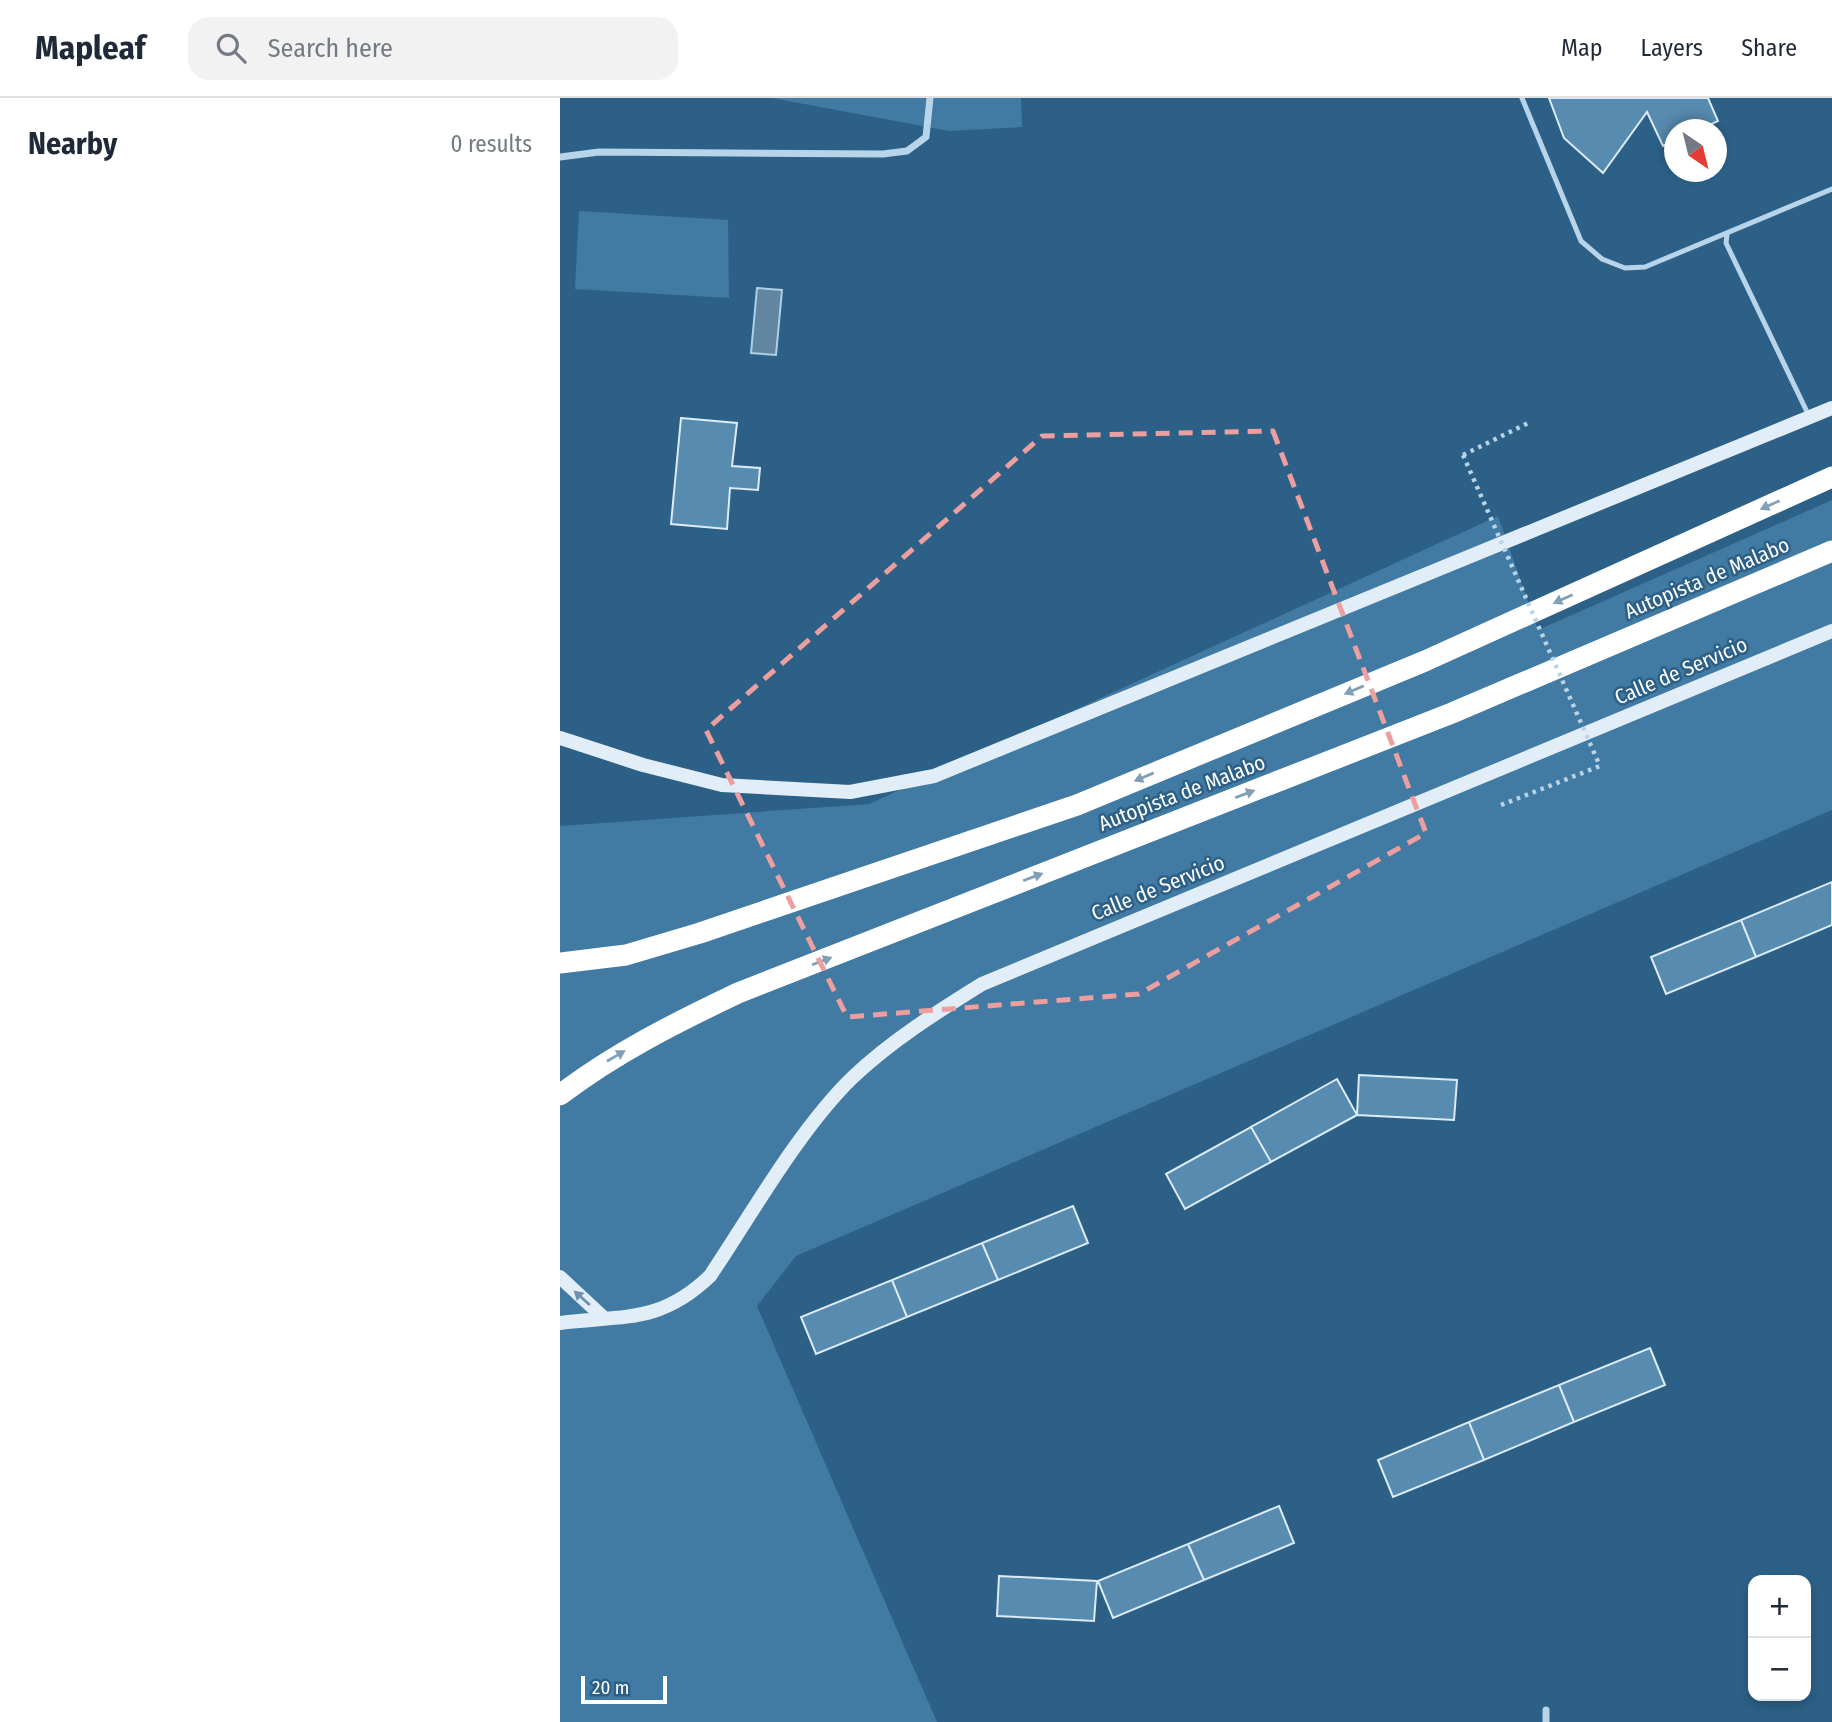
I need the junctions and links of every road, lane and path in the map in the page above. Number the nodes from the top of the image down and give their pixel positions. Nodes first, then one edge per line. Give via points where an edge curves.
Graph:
1 (930, 98) edge
2 (1522, 98) edge
3 (560, 157) edge
4 (1832, 189) edge
5 (1727, 234) junction
6 (1832, 408) edge
7 (1810, 418) junction
8 (1528, 423) dead end
9 (1832, 477) edge
10 (1832, 551) edge
11 (1832, 632) edge
12 (560, 738) edge
13 (1501, 805) dead end
14 (560, 963) edge
15 (560, 1095) edge
16 (560, 1277) edge
17 (604, 1318) junction
18 (560, 1323) edge
19 (1546, 1710) dead end
20 (1546, 1722) edge

1 - 3 street via 926,136 907,151 599,152
2 - 5 lane via 1581,241 1602,259 1625,268 1645,267
4 - 5 lane
5 - 7 lane via 1726,243
6 - 7 street
7 - 12 street via 934,776 850,792 722,785
8 - 13 path, bridge via 1463,455 1600,766
9 -> 14 highway, Autopista de Malabo via 1425,661 1077,805 700,933 626,955
15 -> 10 highway, Autopista de Malabo via 594,1069 666,1027 738,993 1452,713
11 - 17 street, Calle de Servicio via 982,984 928,1017 852,1078 808,1131 696,1290 653,1314
17 -> 16 street
17 - 18 street, Calle de Servicio
19 - 20 street

